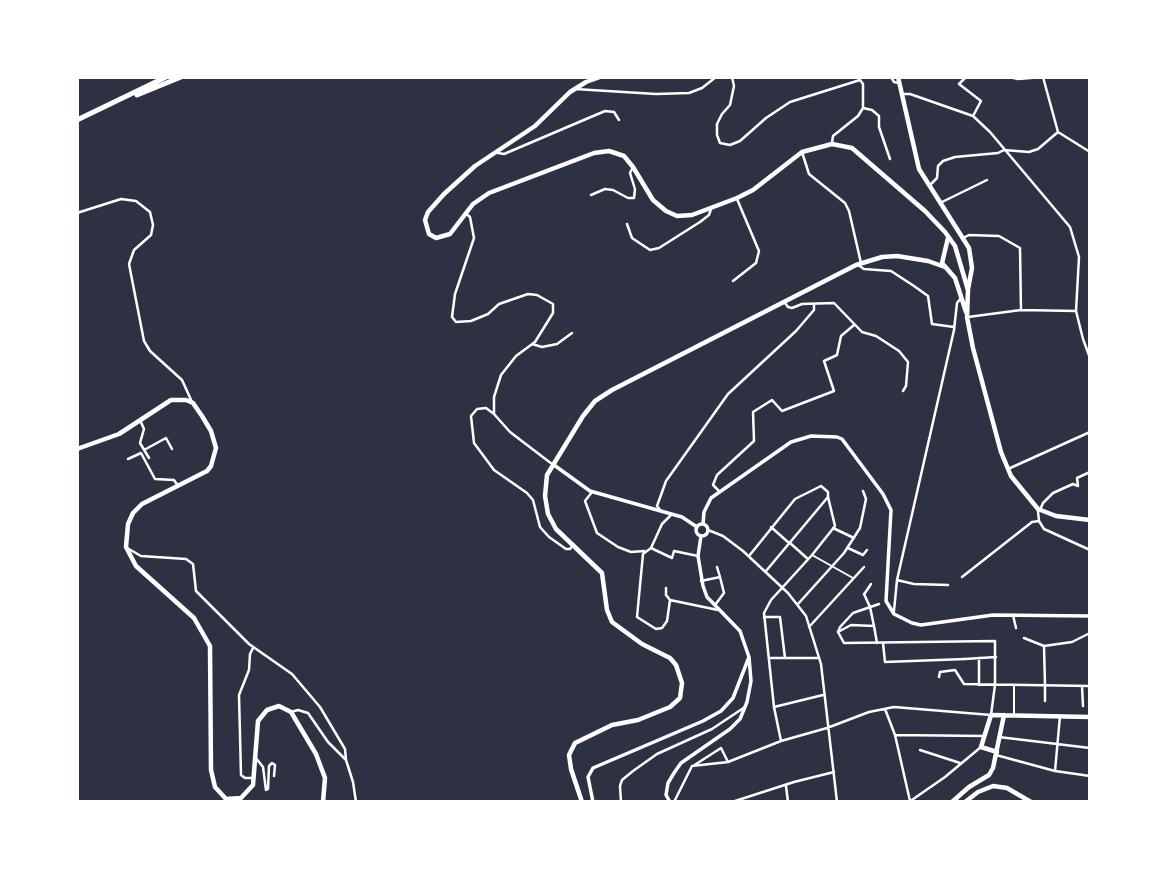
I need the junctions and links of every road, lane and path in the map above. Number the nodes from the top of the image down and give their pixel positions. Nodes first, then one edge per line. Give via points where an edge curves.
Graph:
1 (166, 77) edge
2 (181, 77) edge
3 (600, 77) edge
4 (716, 77) edge
5 (732, 77) edge
6 (891, 77) edge
7 (966, 77) edge
8 (1009, 77) edge
9 (1043, 77) edge
10 (898, 80) edge
11 (575, 89) junction
12 (902, 94) junction
13 (117, 102) junction
14 (863, 108) junction
15 (973, 116) junction
16 (77, 120) edge
17 (620, 120) dead end
18 (1058, 132) junction
19 (832, 144) junction
20 (497, 150) junction
21 (1004, 150) junction
22 (802, 152) junction
23 (1090, 152) edge
24 (890, 159) dead end
25 (633, 167) junction
26 (987, 180) dead end
27 (929, 186) junction
28 (591, 195) dead end
29 (737, 198) junction
30 (940, 203) junction
31 (711, 209) junction
32 (77, 213) edge
33 (466, 213) junction
34 (627, 224) dead end
35 (948, 237) junction
36 (963, 238) junction
37 (957, 254) junction
38 (943, 256) junction
39 (928, 261) junction
40 (960, 263) junction
41 (859, 264) junction
42 (947, 269) junction
43 (733, 281) dead end
44 (968, 290) junction
45 (968, 297) junction
46 (961, 298) junction
47 (785, 302) junction
48 (814, 304) junction
49 (1021, 310) junction
50 (1076, 311) junction
51 (967, 317) junction
52 (854, 325) junction
53 (954, 327) junction
54 (572, 333) dead end
55 (532, 344) junction
56 (1090, 358) edge
57 (904, 391) dead end
58 (192, 403) junction
59 (494, 414) junction
60 (140, 420) junction
61 (1090, 432) edge
62 (77, 449) edge
63 (172, 449) dead end
64 (144, 450) junction
65 (149, 458) dead end
66 (128, 459) dead end
67 (552, 464) junction
68 (1008, 469) junction
69 (1090, 472) edge
70 (178, 486) junction
71 (719, 491) junction
72 (863, 491) dead end
73 (592, 492) junction
74 (828, 497) junction
75 (1039, 509) junction
76 (661, 511) junction
77 (672, 514) junction
78 (1090, 520) edge
79 (1039, 521) junction
80 (703, 524) junction
81 (696, 527) junction
82 (771, 527) junction
83 (834, 527) junction
84 (708, 530) junction
85 (701, 536) junction
86 (854, 538) junction
87 (789, 542) junction
88 (573, 545) junction
89 (127, 548) junction
90 (848, 548) junction
91 (649, 549) junction
92 (867, 550) dead end
93 (1090, 550) edge
94 (812, 555) junction
95 (698, 556) junction
96 (748, 556) junction
97 (808, 559) junction
98 (717, 567) dead end
99 (833, 567) junction
100 (864, 567) dead end
101 (766, 571) junction
102 (720, 577) junction
103 (962, 577) dead end
104 (854, 579) junction
105 (897, 580) junction
106 (701, 581) junction
107 (871, 584) dead end
108 (948, 585) dead end
109 (782, 587) junction
110 (666, 588) dead end
111 (670, 600) junction
112 (887, 601) junction
113 (798, 604) junction
114 (715, 605) junction
115 (870, 607) junction
116 (720, 610) junction
117 (894, 614) junction
118 (1013, 615) junction
119 (1090, 616) edge
120 (764, 617) junction
121 (874, 626) junction
122 (809, 627) junction
123 (1016, 628) dead end
124 (838, 632) junction
125 (1090, 633) edge
126 (1024, 638) dead end
127 (877, 643) junction
128 (883, 643) junction
129 (1044, 646) junction
130 (253, 647) junction
131 (748, 657) junction
132 (818, 657) junction
133 (996, 657) junction
134 (771, 658) junction
135 (785, 658) junction
136 (979, 658) junction
137 (939, 677) dead end
138 (979, 685) junction
139 (995, 685) junction
140 (1014, 685) junction
141 (1045, 685) junction
142 (1082, 686) junction
143 (1090, 686) edge
144 (823, 695) junction
145 (1045, 701) dead end
146 (1083, 706) dead end
147 (774, 707) junction
148 (1045, 707) dead end
149 (745, 708) junction
150 (885, 709) junction
151 (291, 712) junction
152 (992, 715) junction
153 (1003, 715) junction
154 (1014, 715) junction
155 (1045, 716) junction
156 (1060, 716) junction
157 (1090, 718) edge
158 (827, 728) junction
159 (895, 735) junction
160 (984, 736) junction
161 (999, 737) junction
162 (781, 741) junction
163 (1058, 744) junction
164 (981, 747) junction
165 (1090, 748) edge
166 (920, 750) dead end
167 (996, 754) junction
168 (255, 757) junction
169 (346, 761) junction
170 (728, 762) junction
171 (960, 763) junction
172 (692, 766) junction
173 (729, 769) dead end
174 (1055, 771) junction
175 (834, 772) junction
176 (274, 776) dead end
177 (1090, 776) edge
178 (254, 778) junction
179 (786, 786) junction
180 (323, 802) edge
181 (356, 802) edge
182 (582, 802) edge
183 (593, 802) edge
184 (621, 802) edge
185 (672, 802) edge
186 (732, 802) edge
187 (788, 802) edge
188 (836, 802) edge
189 (910, 802) edge
190 (952, 802) edge
191 (965, 802) edge
192 (1031, 802) edge

1 - 13 highway
2 - 13 highway
3 - 11 main road
4 - 11 street via 689,93
5 - 14 street via 730,105 717,124 720,143 740,141 790,102 855,80 863,84
6 - 10 street
7 - 15 street via 959,84 981,101
8 - 9 street
9 - 18 street
10 - 12 main road
11 - 20 main road via 535,126
12 - 15 street
12 - 27 main road via 919,169
13 - 16 highway
14 - 19 street via 833,136
14 - 24 street via 879,117
15 - 21 street
17 - 20 street via 614,112 605,111 505,154
18 - 21 street via 1029,152
18 - 23 street
19 - 22 main road
19 - 35 main road via 852,148
20 - 33 main road via 428,212 429,234 444,238
21 - 27 street via 943,161
21 - 50 street via 1070,227 1079,257
22 - 29 main road
22 - 41 street via 809,174 845,203
25 - 28 street via 634,198 605,189
25 - 31 main road via 653,200 666,211 677,216
25 - 33 main road via 624,156 594,153 489,194
26 - 30 street
27 - 30 main road
29 - 31 main road
29 - 43 street via 759,251 756,263
30 - 36 main road
31 - 34 street via 700,222 650,250 632,238
32 - 58 street via 121,199 136,201 150,212 151,235 134,250 129,264 144,341 182,380
33 - 55 street via 474,239 452,317 456,322 471,321 499,304 537,295 553,304 553,313
35 - 37 main road
35 - 38 main road
36 - 44 main road via 971,268
36 - 49 street via 999,236 1020,248
37 - 38 main road
37 - 40 main road
38 - 39 main road
38 - 42 main road
39 - 41 main road via 897,256
39 - 42 main road
40 - 42 main road
40 - 44 main road
41 - 47 main road
41 - 53 street via 864,269 891,271 914,286 928,296 932,324
42 - 46 main road
44 - 45 main road
45 - 46 main road
45 - 51 main road
46 - 51 main road
46 - 53 street
47 - 48 street via 792,308
47 - 67 main road via 593,403
48 - 52 street via 834,303
48 - 76 street via 796,331 728,394 666,481 657,506
49 - 50 street
49 - 51 street
50 - 56 street
51 - 68 main road
52 - 57 street via 900,351 908,362
52 - 71 street via 841,336 837,355 824,361 834,391 782,411 772,400 753,412 754,441 717,475 713,485
53 - 105 street
54 - 55 street via 557,344 542,348
55 - 59 street via 501,375
58 - 60 main road via 165,401
58 - 70 main road via 211,431 216,454 207,471
59 - 67 street
59 - 88 street via 486,408 471,416 474,443 494,470 533,500 540,527 549,537 566,549
60 - 62 main road via 119,434
60 - 64 street
61 - 68 street
63 - 64 street via 166,438
64 - 65 street
66 - 70 street via 141,453 155,479 174,480
67 - 73 street
67 - 88 main road via 545,484 548,514 556,530
68 - 75 main road
69 - 75 street via 1077,478 1078,486 1053,494
70 - 89 main road via 133,513
71 - 80 street via 707,505
71 - 112 street via 791,442 822,435 842,439 891,510
72 - 86 street via 865,511
73 - 76 street
73 - 91 street via 585,501 597,533 631,552
74 - 82 street via 821,486 795,499
74 - 83 street
74 - 87 street
75 - 78 main road
75 - 79 street
76 - 77 street
77 - 81 street
77 - 91 street
79 - 93 street via 1044,529
79 - 103 street
80 - 81 street
80 - 84 street
81 - 85 street
82 - 87 street
82 - 96 street
83 - 86 street
83 - 94 street
84 - 85 street
84 - 96 street
85 - 95 street
86 - 90 street
87 - 97 street
87 - 101 street
88 - 182 main road via 602,573 612,622 670,658 682,683 680,698 670,707 612,725 575,743 569,755
89 - 130 street via 141,556 186,559 193,564 196,591
89 - 178 main road via 136,566 194,618 209,646 215,787 226,799 241,797
90 - 92 street via 863,555
90 - 99 street
91 - 95 street via 672,558 674,551
91 - 111 street via 643,554 637,617 662,628
94 - 97 street
94 - 99 lane
95 - 106 street
96 - 101 street
97 - 109 street
98 - 102 street
99 - 104 lane
99 - 113 street
100 - 104 street
101 - 109 street
102 - 106 street
102 - 114 street via 724,593
104 - 122 street
105 - 108 street
105 - 117 street
106 - 114 street
107 - 115 street via 864,594
109 - 113 street
109 - 120 street
110 - 111 street
111 - 116 street
112 - 115 street
112 - 117 street
113 - 122 street
114 - 116 street
115 - 121 street
115 - 124 street via 852,612
116 - 131 street via 740,631
117 - 118 street via 921,625
118 - 119 street
118 - 123 street
120 - 134 street
120 - 135 street via 780,617
121 - 124 street via 851,625
121 - 127 street
122 - 132 street
124 - 127 street via 844,643
125 - 129 street via 1072,642
126 - 129 street
127 - 128 street
128 - 133 street via 995,641
128 - 136 street via 885,662
129 - 141 street
130 - 169 street via 292,674 320,706 345,749
130 - 178 street via 239,695 241,775
131 - 149 street via 751,681
131 - 183 street via 733,698 721,711 593,768 588,778
132 - 135 street
132 - 144 street
133 - 136 street
133 - 139 street
134 - 135 street
134 - 147 street
136 - 138 street
137 - 138 street via 940,672 955,670 964,684
138 - 139 street
139 - 140 street
139 - 152 street
140 - 141 street
140 - 154 lane
141 - 142 street
141 - 145 street
142 - 143 street
142 - 146 street
144 - 147 street
144 - 158 street
147 - 162 street
148 - 155 street
149 - 184 street via 633,771 622,780
149 - 185 street via 730,729 681,763 668,783 666,795
150 - 152 street
150 - 158 street
150 - 159 street
151 - 168 main road via 279,706 267,710 258,721
151 - 169 street via 308,713
151 - 180 main road via 325,778
152 - 153 main road
152 - 160 main road
153 - 154 main road
153 - 161 main road
154 - 155 main road
155 - 156 main road
156 - 157 main road via 1083,714
156 - 163 street
158 - 162 street
158 - 175 street
159 - 160 street
159 - 189 street
160 - 164 main road
161 - 163 street
161 - 167 main road
162 - 170 street
163 - 165 street
163 - 174 street
164 - 167 main road
164 - 171 street
166 - 171 street
167 - 174 street
167 - 190 main road via 989,775
168 - 176 street via 263,767 266,790 272,763
168 - 178 main road
169 - 181 street
170 - 172 street
170 - 172 street via 721,748
170 - 173 street
171 - 189 street
172 - 185 street
174 - 177 street
175 - 179 street
175 - 188 street
179 - 186 street
179 - 187 street
191 - 192 main road via 993,786 1007,788

